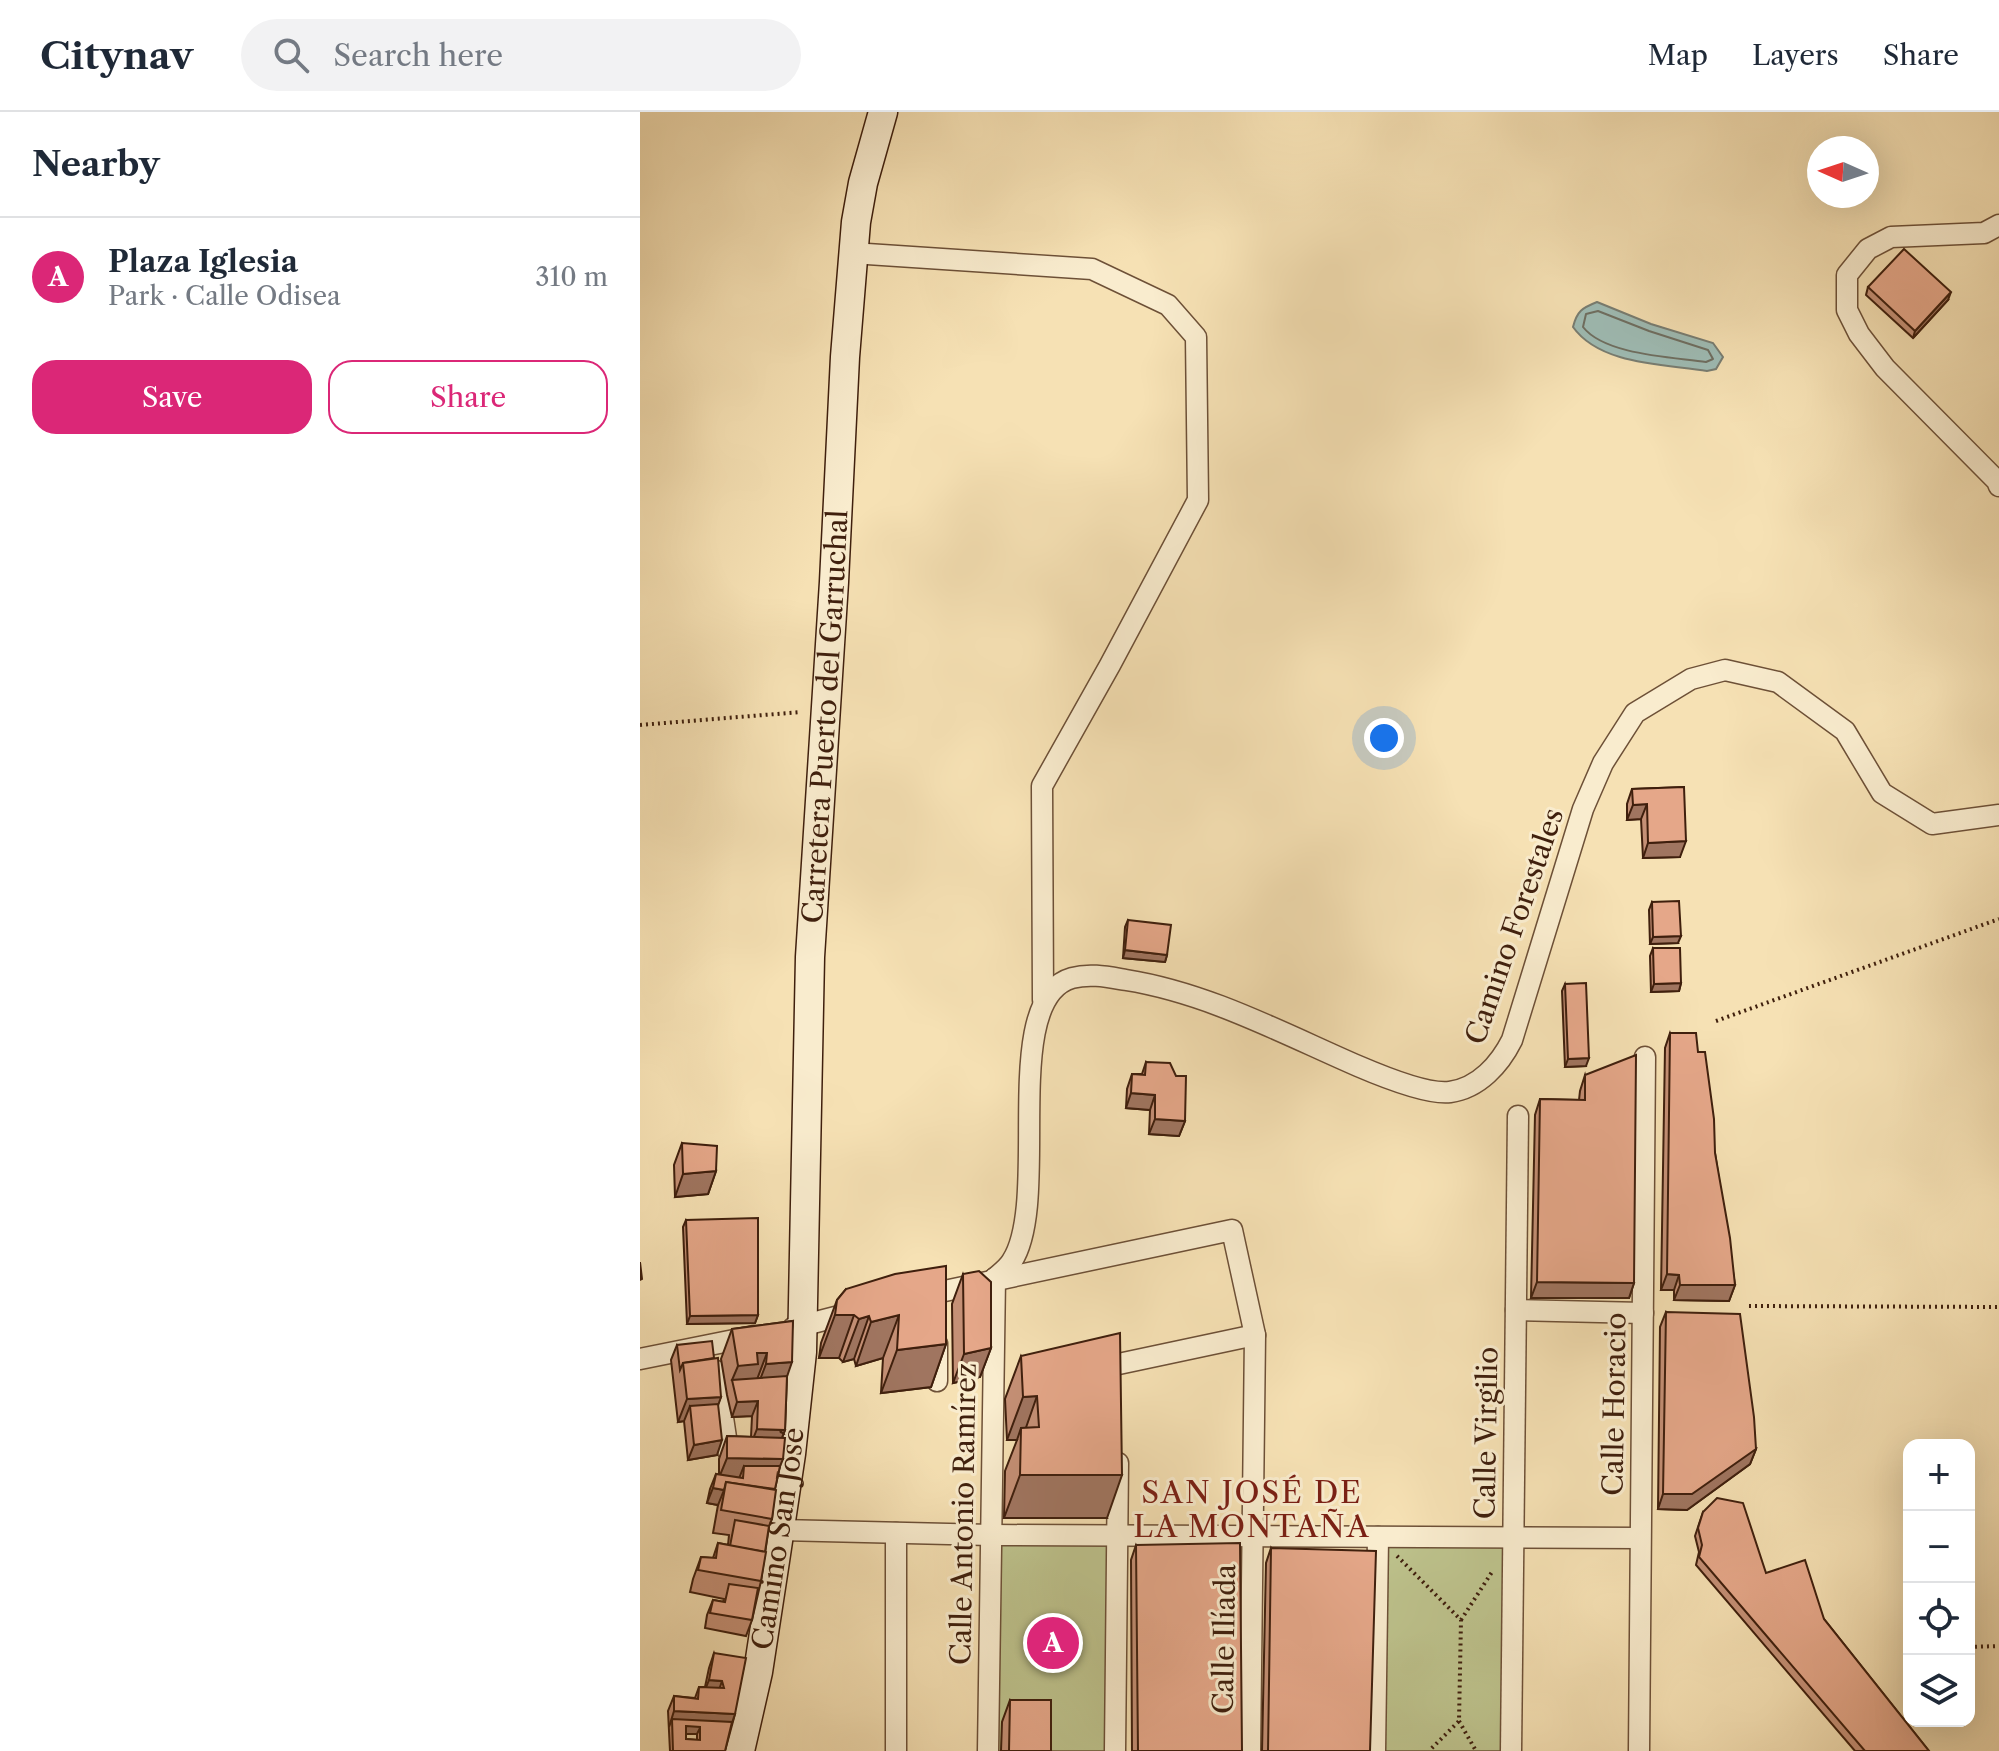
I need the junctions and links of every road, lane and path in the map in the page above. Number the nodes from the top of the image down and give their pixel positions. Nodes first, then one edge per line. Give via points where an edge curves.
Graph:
1 (883, 112) edge
2 (1999, 225) edge
3 (852, 253) junction
4 (1999, 486) edge
5 (826, 710) junction
6 (640, 725) edge
7 (1999, 815) edge
8 (1999, 919) edge
9 (1043, 1000) junction
10 (1716, 1021) dead end
11 (1645, 1057) dead end
12 (1518, 1116) dead end
13 (995, 1278) junction
14 (936, 1292) junction
15 (907, 1299) edge
16 (1749, 1306) dead end
17 (877, 1307) edge
18 (1999, 1307) edge
19 (1516, 1310) junction
20 (1643, 1313) junction
21 (803, 1326) junction
22 (1255, 1335) junction
23 (712, 1344) junction
24 (640, 1359) edge
25 (1071, 1373) edge
26 (937, 1381) dead end
27 (1118, 1442) edge
28 (775, 1454) junction
29 (780, 1530) junction
30 (896, 1533) junction
31 (991, 1535) junction
32 (1117, 1536) junction
33 (1253, 1536) junction
34 (1378, 1537) junction
35 (1513, 1538) junction
36 (1640, 1538) junction
37 (1461, 1620) junction
38 (1999, 1646) edge
39 (1975, 1647) edge
40 (1459, 1721) junction
41 (740, 1751) edge
42 (896, 1751) edge
43 (988, 1751) edge
44 (1115, 1751) edge
45 (1250, 1751) edge
46 (1375, 1751) edge
47 (1429, 1751) edge
48 (1476, 1751) edge
49 (1511, 1751) edge
50 (1639, 1751) edge

1 - 3 main road, Carretera Puerto del Garruchal via 863,183
2 - 4 street via 1984,233 1891,237 1868,249 1847,275 1847,310 1885,368
3 - 5 main road, Carretera Puerto del Garruchal
3 - 9 street via 1092,269 1168,305 1196,337 1198,500 1042,786
5 - 6 path
5 - 21 main road, Carretera Puerto del Garruchal via 810,957
7 - 9 street, Camino Forestales via 1932,824 1882,793 1845,731 1778,682 1725,670 1691,679 1635,713 1603,763 1579,822 1512,1040 1502,1060 1467,1087 1448,1093 1394,1082 1198,996 1154,985 1083,976 1062,983
8 - 10 path
9 - 13 street via 1032,1038 1030,1179 1023,1234 1013,1261
11 - 20 street, Calle Horacio
12 - 19 street, Calle Virgilio
13 - 14 street
13 - 22 street, Calle Ilíada via 1232,1230
13 - 31 street, Calle Antonio Ramírez via 1001,1387
14 - 15 street
14 - 26 street
16 - 18 path
17 - 21 street
19 - 20 street
19 - 35 street, Calle Virgilio
20 - 36 street, Calle Horacio
21 - 23 street
21 - 28 main road, Camino San José
22 - 25 street via 1118,1372
22 - 33 street, Calle Ilíada
23 - 24 street
23 - 28 street via 728,1451
27 - 32 street
28 - 29 main road, Camino San José
29 - 30 street
29 - 41 main road, Camino San José
30 - 31 street
30 - 42 street
31 - 32 street
31 - 43 street, Calle Antonio Ramírez
32 - 33 street
32 - 44 street
33 - 34 street
33 - 45 street, Calle Ilíada
34 - 35 street
34 - 37 path
34 - 46 street
35 - 36 street
35 - 37 path
35 - 49 street, Calle Virgilio
36 - 50 street, Calle Horacio
37 - 40 path
38 - 39 path
40 - 47 path
40 - 48 path

